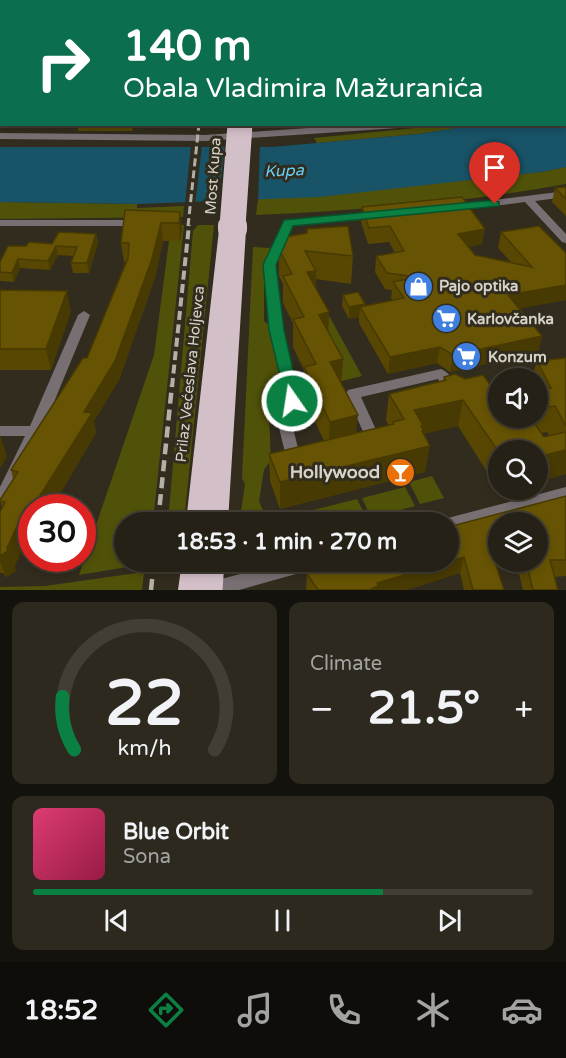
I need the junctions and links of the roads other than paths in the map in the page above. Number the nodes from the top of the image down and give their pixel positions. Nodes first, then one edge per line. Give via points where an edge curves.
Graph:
1 (234, 126) edge
2 (246, 126) edge
3 (383, 126) edge
4 (0, 136) edge
5 (566, 194) edge
6 (529, 200) junction
7 (439, 210) edge
8 (384, 215) edge
9 (0, 223) edge
10 (150, 223) edge
11 (232, 230) junction
12 (566, 240) edge
13 (84, 315) dead end
14 (469, 396) edge
15 (0, 431) edge
16 (35, 431) junction
17 (367, 449) edge
18 (299, 466) edge
19 (5, 493) edge
20 (566, 493) edge
21 (198, 512) edge
22 (218, 512) edge
23 (459, 522) edge
24 (192, 572) edge
25 (213, 572) edge
26 (277, 572) edge
27 (190, 590) edge
28 (211, 590) edge

1 - 11 highway, Most Kupa, bridge
2 - 11 highway, Most Kupa, bridge
3 - 4 street via 205,138
5 - 6 street
6 - 7 street
6 - 12 street
8 - 18 street via 289,223 270,265 277,330 292,401 280,403
9 - 10 street
11 - 21 highway, Prilaz Većeslava Holjevca
11 - 22 highway
13 - 16 street
14 - 17 street via 459,398 441,374 353,394 377,447
15 - 16 street
16 - 19 street
20 - 23 street
24 - 27 highway
25 - 28 highway, bridge
26 - 28 street

